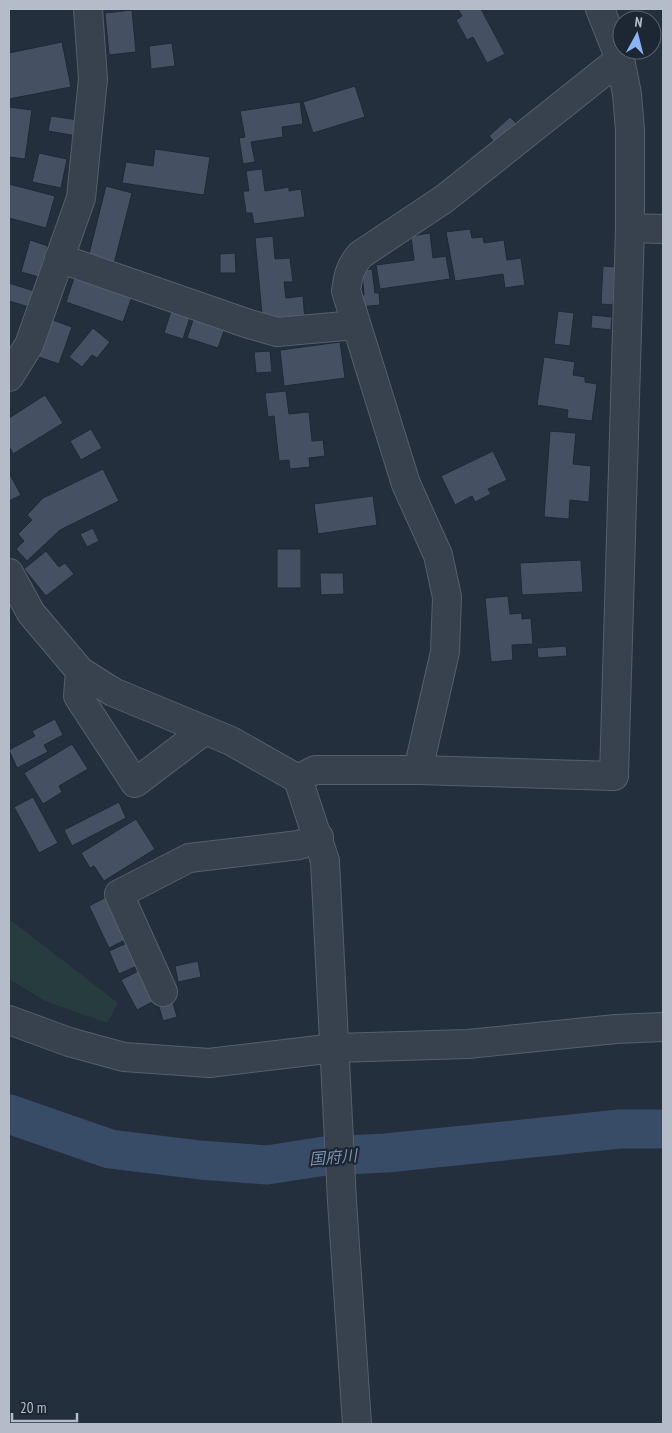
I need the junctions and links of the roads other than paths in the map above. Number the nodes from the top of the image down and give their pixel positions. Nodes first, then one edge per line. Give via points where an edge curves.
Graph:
1 (88, 9) edge
2 (600, 9) edge
3 (612, 39) edge
4 (619, 60) edge
5 (620, 60) edge
6 (630, 228) junction
7 (663, 229) edge
8 (59, 258) junction
9 (356, 325) junction
10 (9, 377) edge
11 (9, 573) edge
12 (80, 672) junction
13 (204, 730) junction
14 (418, 770) junction
15 (298, 779) junction
16 (319, 837) junction
17 (163, 992) dead end
18 (9, 1020) edge
19 (663, 1027) edge
20 (335, 1048) junction
21 (357, 1424) edge

1 - 8 street via 93,80 80,198
2 - 3 street
4 - 9 street via 444,200 351,265 346,291
5 - 6 street via 630,130
6 - 7 street
6 - 14 street via 614,776
8 - 9 street via 277,332
8 - 10 street via 29,345
9 - 14 street via 406,484 438,555 447,598 445,652
11 - 12 street via 31,613
12 - 13 street via 113,692
12 - 13 street via 78,696 135,783
13 - 15 street via 231,741
14 - 15 street via 316,770
15 - 16 street
16 - 17 street via 299,845 189,858 120,894
16 - 20 street via 325,861
18 - 20 street via 69,1042 124,1056 209,1063
19 - 20 street via 468,1044
20 - 21 street

